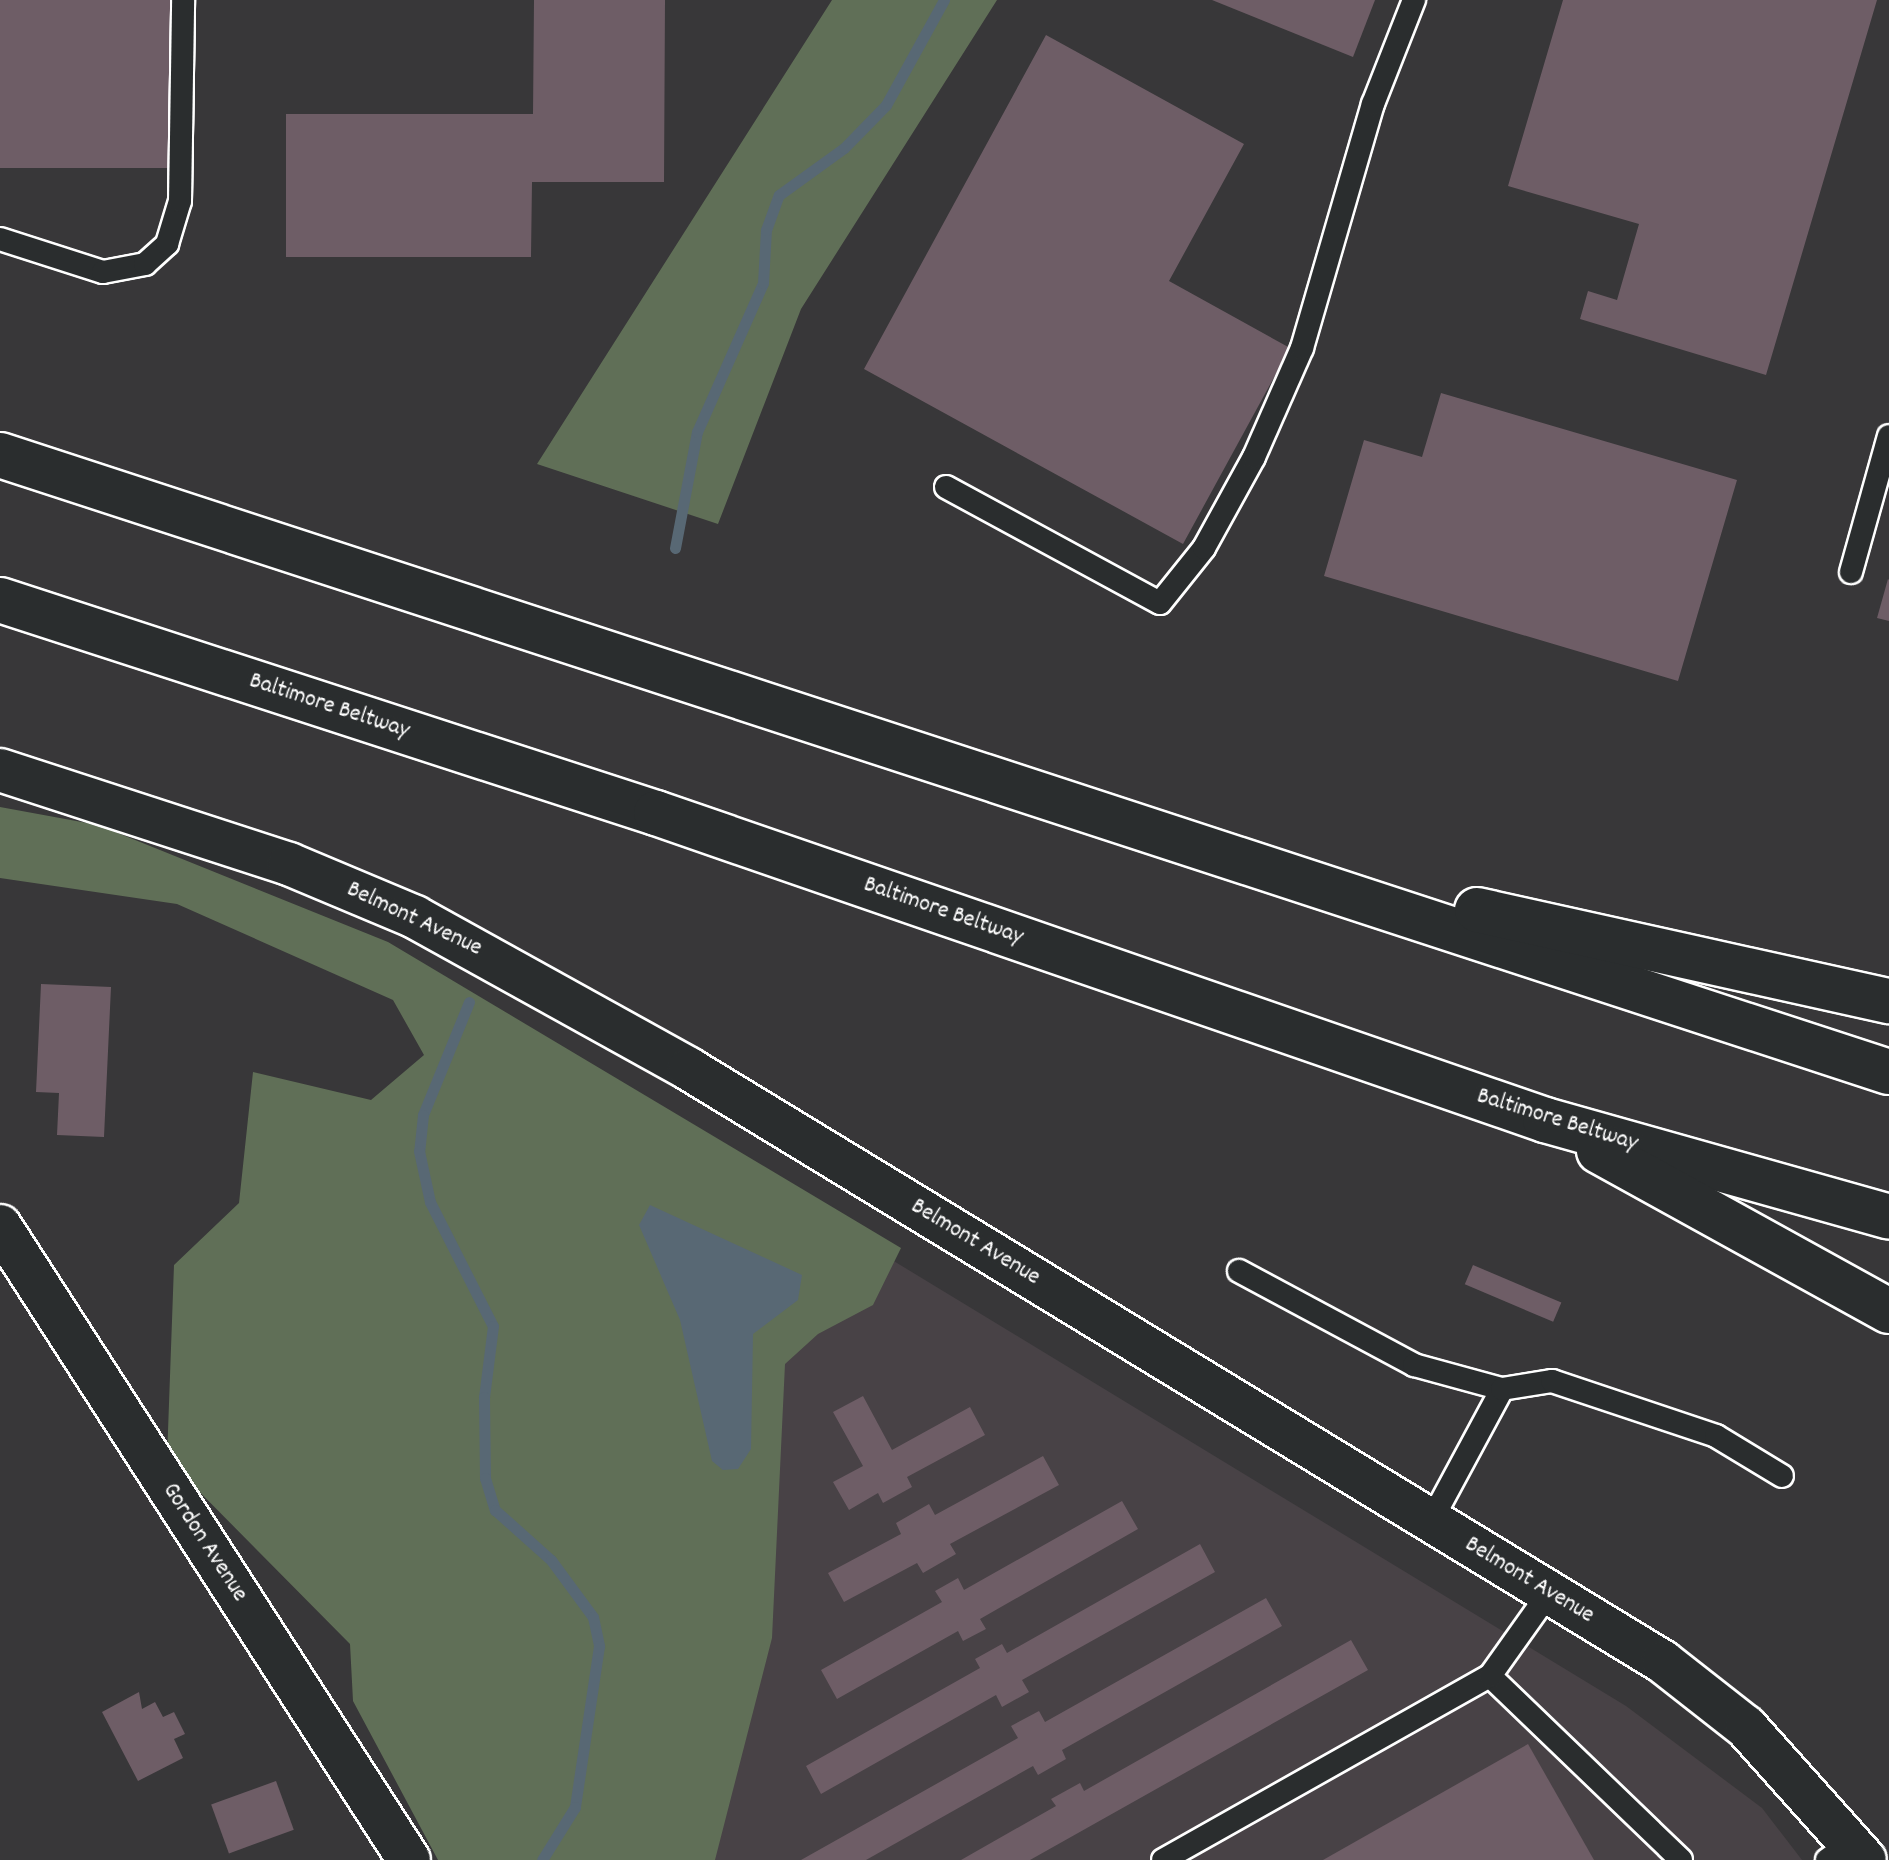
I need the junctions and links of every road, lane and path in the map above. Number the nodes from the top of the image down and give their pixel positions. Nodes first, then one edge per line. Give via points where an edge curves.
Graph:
1 (183, 0) edge
2 (1414, 0) edge
3 (0, 239) edge
4 (1889, 436) edge
5 (0, 455) edge
6 (946, 487) dead end
7 (1851, 572) dead end
8 (0, 600) edge
9 (0, 770) edge
10 (1236, 856) junction
11 (1889, 1001) edge
12 (1889, 1072) edge
13 (1545, 1120) junction
14 (1889, 1217) edge
15 (0, 1226) edge
16 (1239, 1271) dead end
17 (13, 1278) edge
18 (1889, 1311) edge
19 (1502, 1389) junction
20 (1782, 1476) dead end
21 (1431, 1521) junction
22 (1549, 1593) junction
23 (1490, 1676) junction
24 (1848, 1854) edge
25 (409, 1860) edge
26 (1163, 1860) edge
27 (1681, 1860) edge

1 - 3 lane via 180,201 167,244 145,264 103,272
2 - 6 lane via 1373,104 1302,348 1247,470 1204,548 1160,603
4 - 7 lane
5 - 10 highway
8 - 13 highway, Baltimore Beltway via 656,813
9 - 21 street, Belmont Avenue via 289,864 415,917 689,1069
10 - 11 highway
10 - 12 highway
13 - 14 highway, Baltimore Beltway
13 - 18 highway
15 - 17 street, Gordon Avenue
16 - 19 lane via 1414,1365
17 - 25 street, Gordon Avenue
19 - 20 lane via 1552,1381 1716,1436
19 - 21 lane
21 - 22 street, Belmont Avenue
22 - 23 lane
22 - 24 street, Belmont Avenue via 1663,1662 1746,1727
23 - 26 lane
23 - 27 lane

